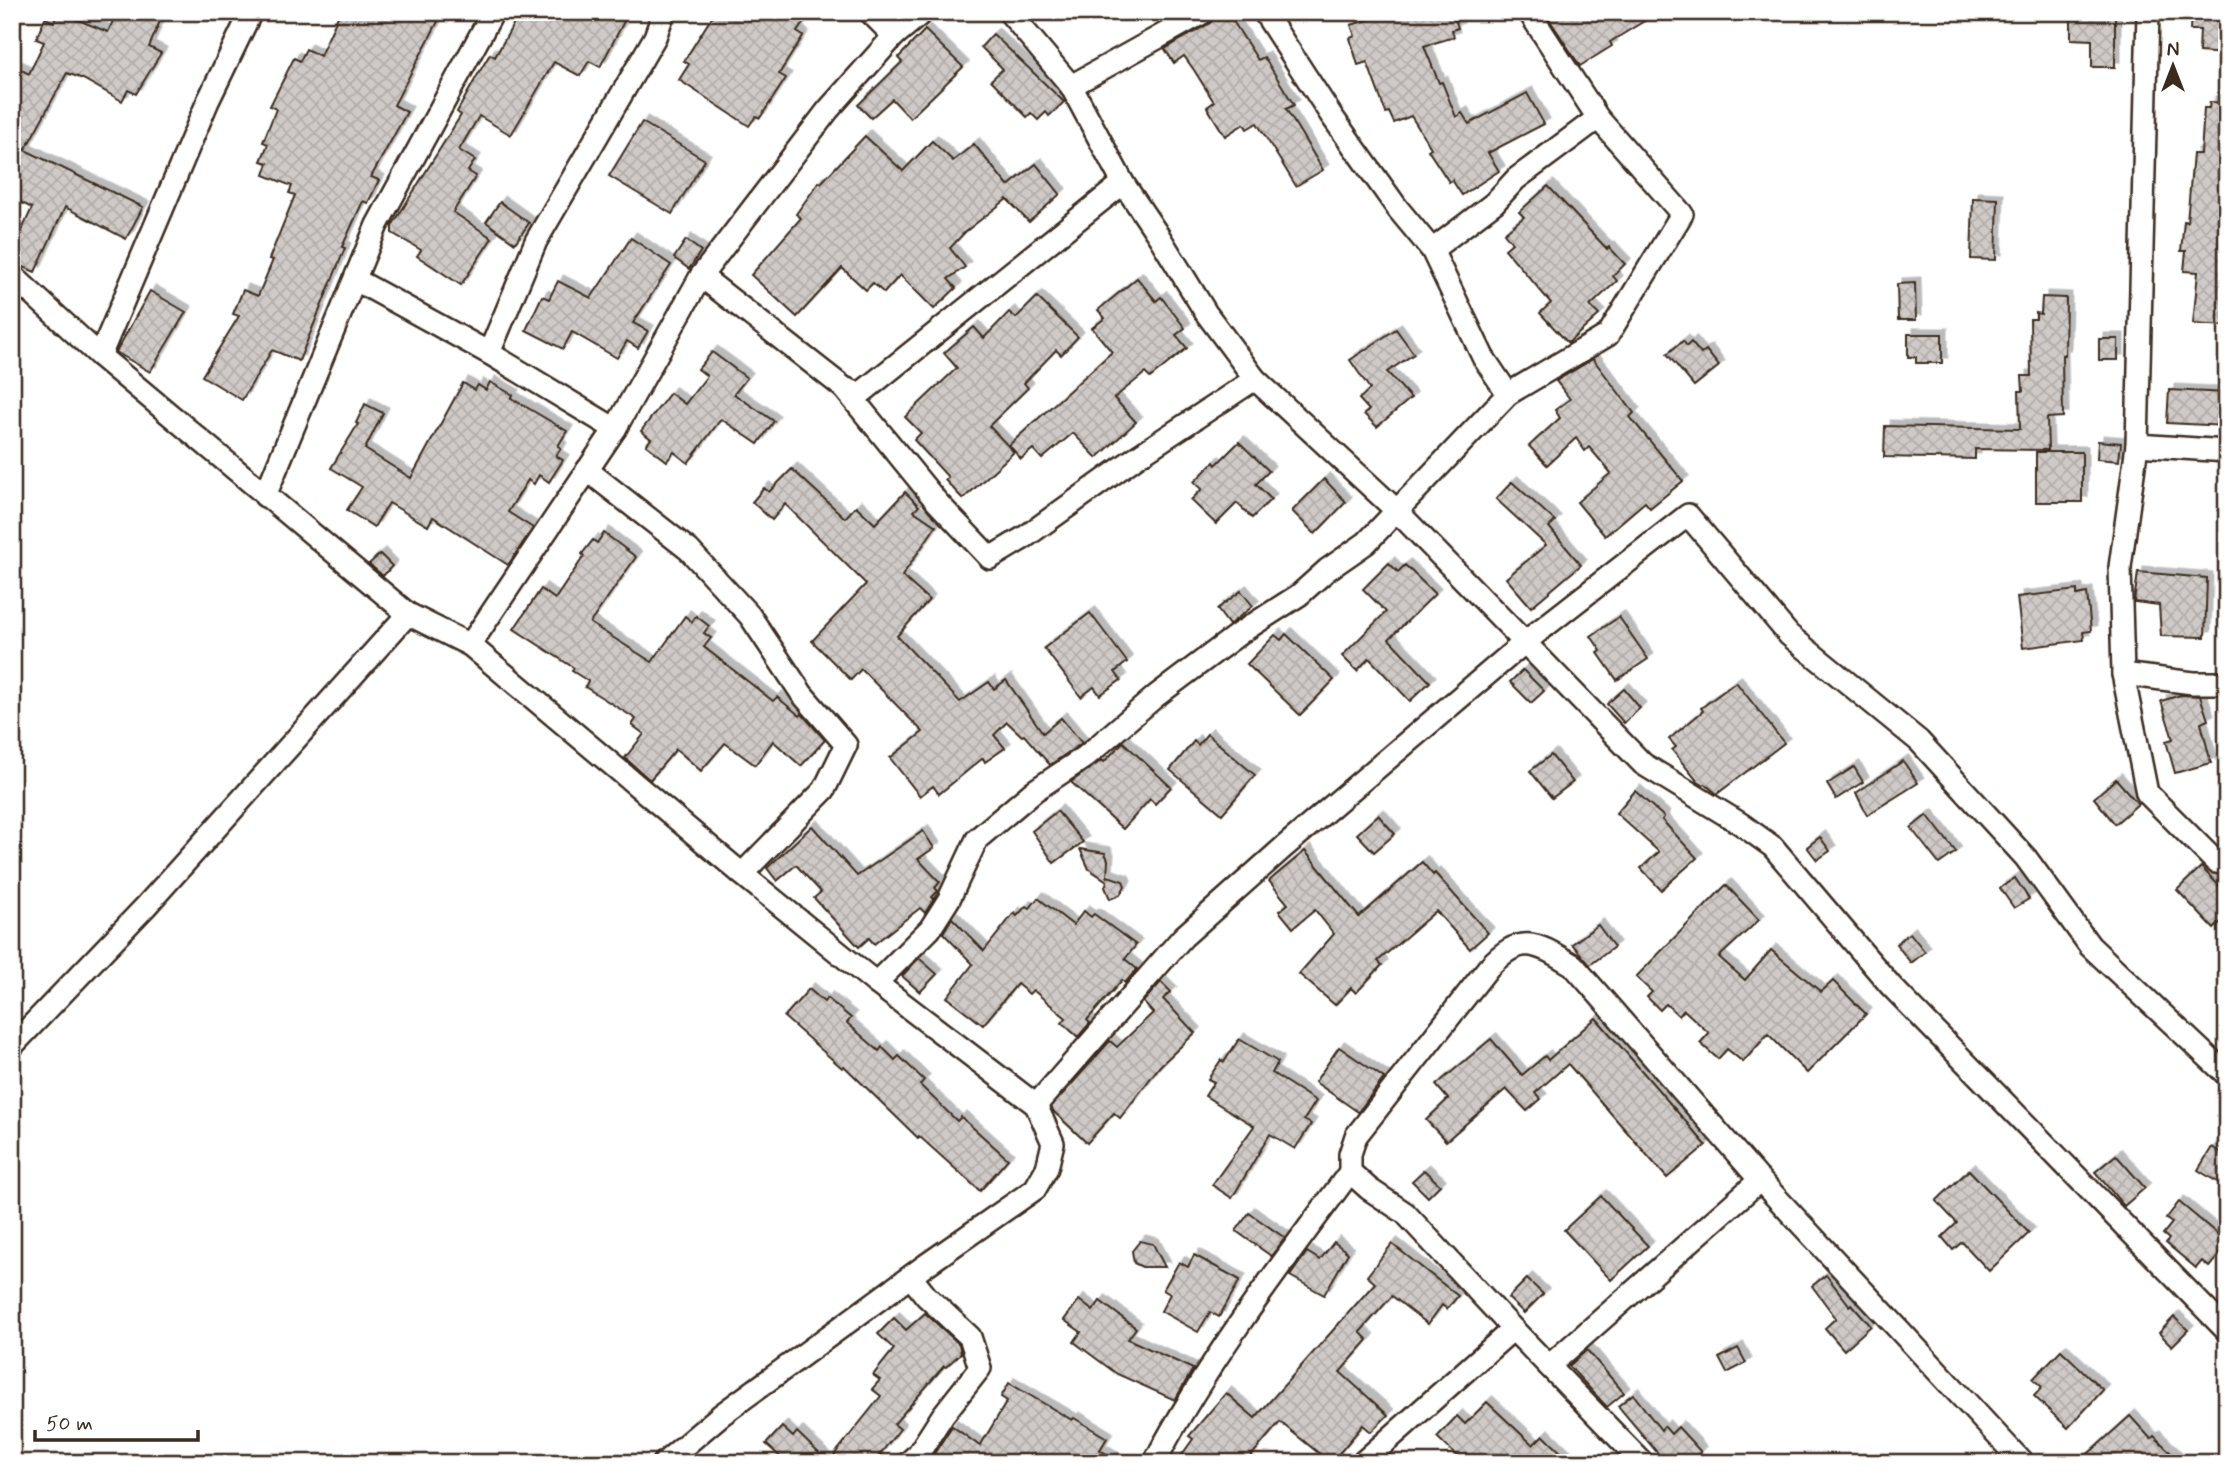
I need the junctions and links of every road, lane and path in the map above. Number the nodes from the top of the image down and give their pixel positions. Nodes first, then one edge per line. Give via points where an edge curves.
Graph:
1 (251, 12) edge
2 (493, 12) edge
3 (664, 12) edge
4 (870, 12) edge
5 (923, 12) edge
6 (1009, 12) edge
7 (1204, 12) edge
8 (1264, 12) edge
9 (1529, 12) edge
10 (2148, 12) edge
11 (894, 36) junction
12 (1071, 86) junction
13 (1598, 118) junction
14 (1123, 183) junction
15 (1432, 250) junction
16 (12, 275) edge
17 (701, 276) junction
18 (356, 280) junction
19 (489, 354) junction
20 (100, 356) junction
21 (1255, 379) junction
22 (844, 388) junction
23 (1508, 394) junction
24 (615, 429) junction
25 (2137, 445) junction
26 (2227, 451) edge
27 (587, 470) junction
28 (265, 496) junction
29 (1396, 510) junction
30 (408, 614) junction
31 (1525, 642) junction
32 (470, 645) junction
33 (2123, 674) junction
34 (2227, 683) edge
35 (2227, 864) edge
36 (741, 874) junction
37 (876, 983) junction
38 (12, 1046) edge
39 (2227, 1075) edge
40 (1036, 1105) junction
41 (1350, 1172) junction
42 (1760, 1180) junction
43 (911, 1277) junction
44 (1513, 1329) junction
45 (2227, 1331) edge
46 (1549, 1366) junction
47 (664, 1463) edge
48 (908, 1463) edge
49 (1154, 1463) edge
50 (1362, 1463) edge
51 (1643, 1463) edge
52 (2023, 1463) edge

1 - 20 street via 208,101
2 - 18 street via 377,225
3 - 19 street via 655,37 536,241
4 - 11 street
5 - 11 street
6 - 12 street
7 - 12 street
8 - 15 street via 1331,115
9 - 13 street
10 - 25 street
11 - 17 street via 828,110
12 - 14 street
13 - 15 street
13 - 23 street via 1682,214 1608,335
14 - 21 street via 1206,313
14 - 22 street via 860,394
15 - 23 street via 1483,357
16 - 20 street
17 - 22 street
17 - 24 street
18 - 19 street
18 - 28 street
19 - 24 street
20 - 28 street
21 - 22 street via 990,558 937,502
21 - 29 street
23 - 29 street
24 - 27 street
25 - 26 street
25 - 33 street via 2120,568
27 - 32 street
27 - 36 street via 689,550 750,616 802,694 846,745 824,790
28 - 30 street
29 - 31 street
29 - 37 street via 1366,543 1156,696 977,839 930,929
30 - 32 street
30 - 38 street via 146,906
31 - 39 street via 1688,515 1789,635 1919,741 2026,858 2090,946
31 - 40 street via 1183,937
31 - 45 street via 1643,764 1773,847 1891,986
32 - 36 street
33 - 34 street
33 - 35 street via 2147,793 2217,862
36 - 37 street
37 - 40 street
40 - 43 street via 1053,1143 1047,1168 1035,1189
41 - 42 street via 1356,1136 1488,968 1501,953 1522,943 1546,949 1573,965
41 - 44 street via 1405,1213
41 - 49 street via 1256,1298 1176,1420
42 - 46 street
42 - 52 street
43 - 47 street via 721,1415
43 - 48 street via 970,1337 980,1368
44 - 46 street
44 - 50 street
46 - 51 street

